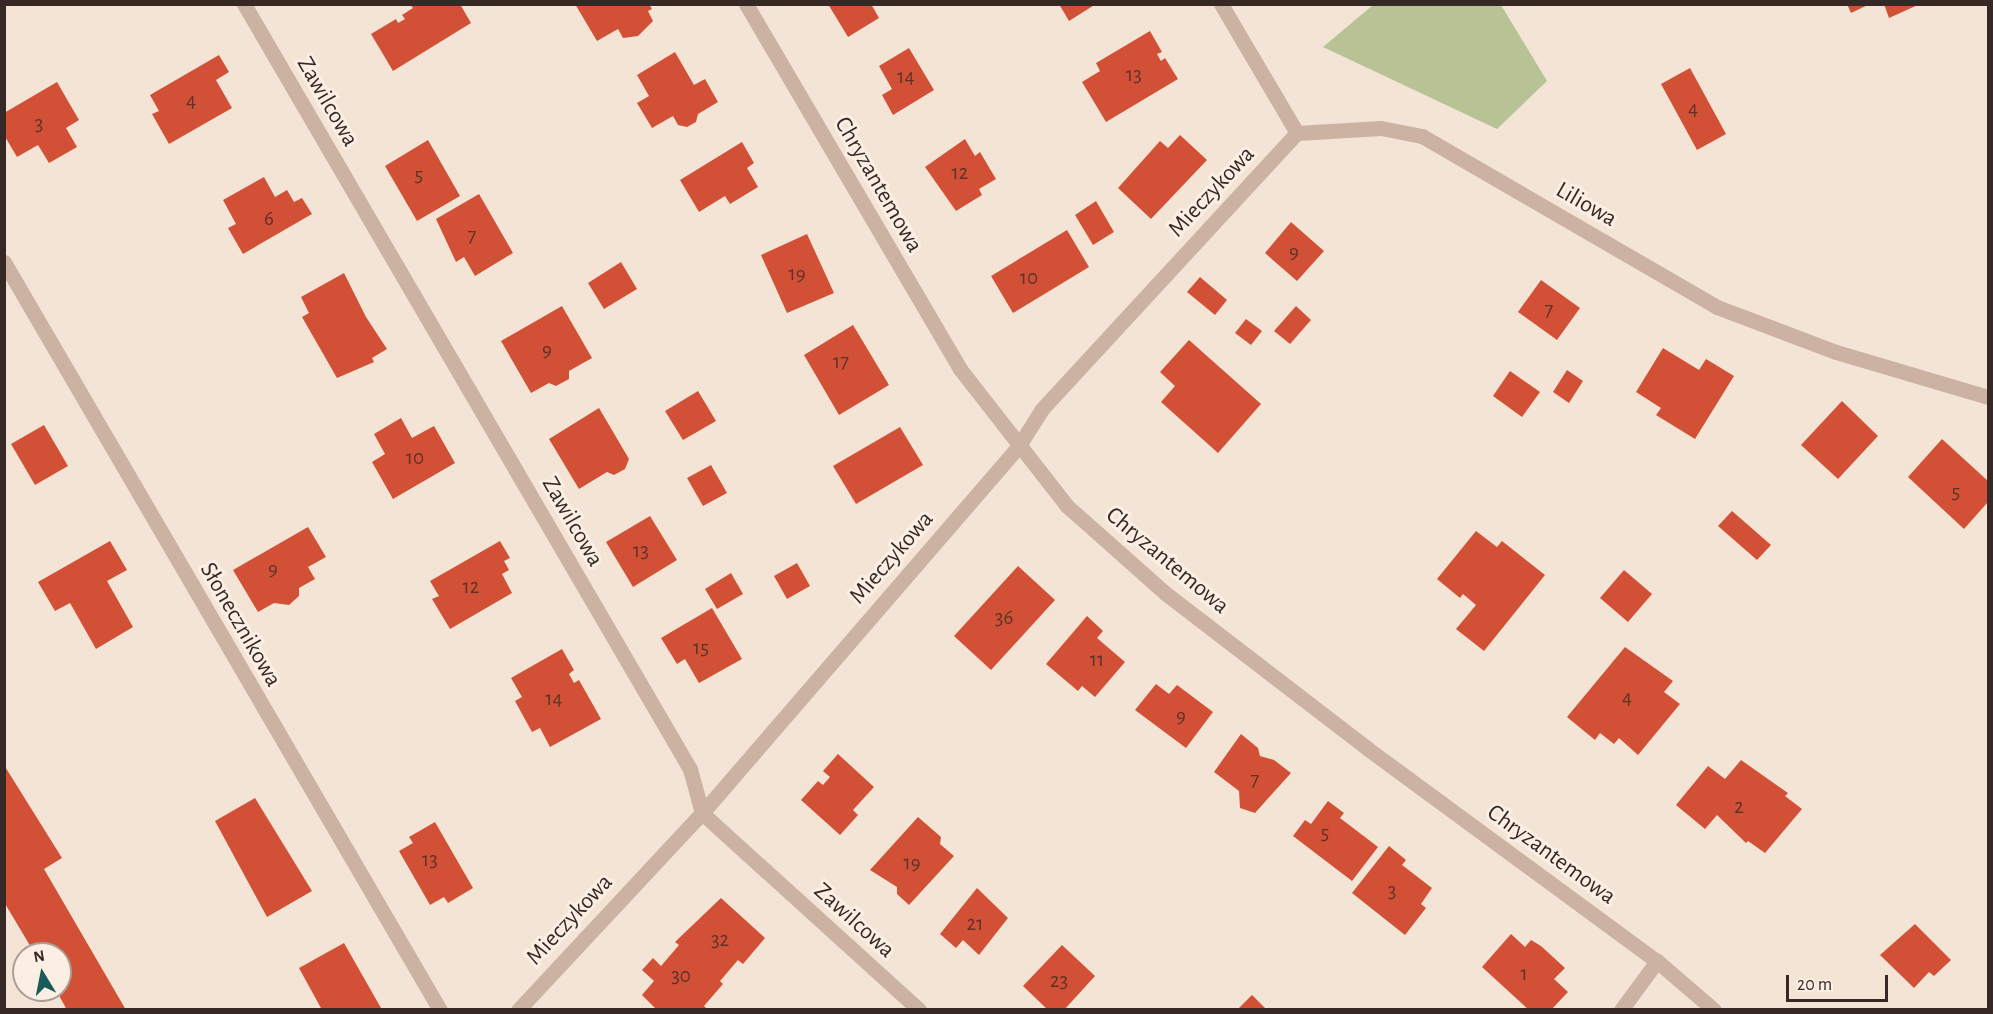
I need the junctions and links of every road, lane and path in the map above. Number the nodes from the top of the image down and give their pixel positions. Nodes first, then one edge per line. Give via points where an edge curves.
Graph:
1 (244, 4) edge
2 (746, 4) edge
3 (1221, 4) edge
4 (1297, 133) junction
5 (4, 262) edge
6 (1989, 397) edge
7 (1018, 447) junction
8 (702, 813) junction
9 (1658, 961) junction
10 (440, 1010) edge
11 (518, 1010) edge
12 (919, 1010) edge
13 (1621, 1010) edge
14 (1714, 1010) edge

1 - 8 street, Zawilcowa via 690,769
2 - 7 street, Chryzantemowa via 960,369
3 - 4 street
4 - 6 street, Liliowa via 1381,128 1422,136 1717,307 1836,352
4 - 7 street, Mieczykowa via 1042,409
5 - 10 street, Słonecznikowa
7 - 8 street, Mieczykowa
7 - 9 street, Chryzantemowa via 1067,506 1165,592 1368,748
8 - 11 street, Mieczykowa
8 - 12 street, Zawilcowa
9 - 13 street
9 - 14 street, Chryzantemowa

